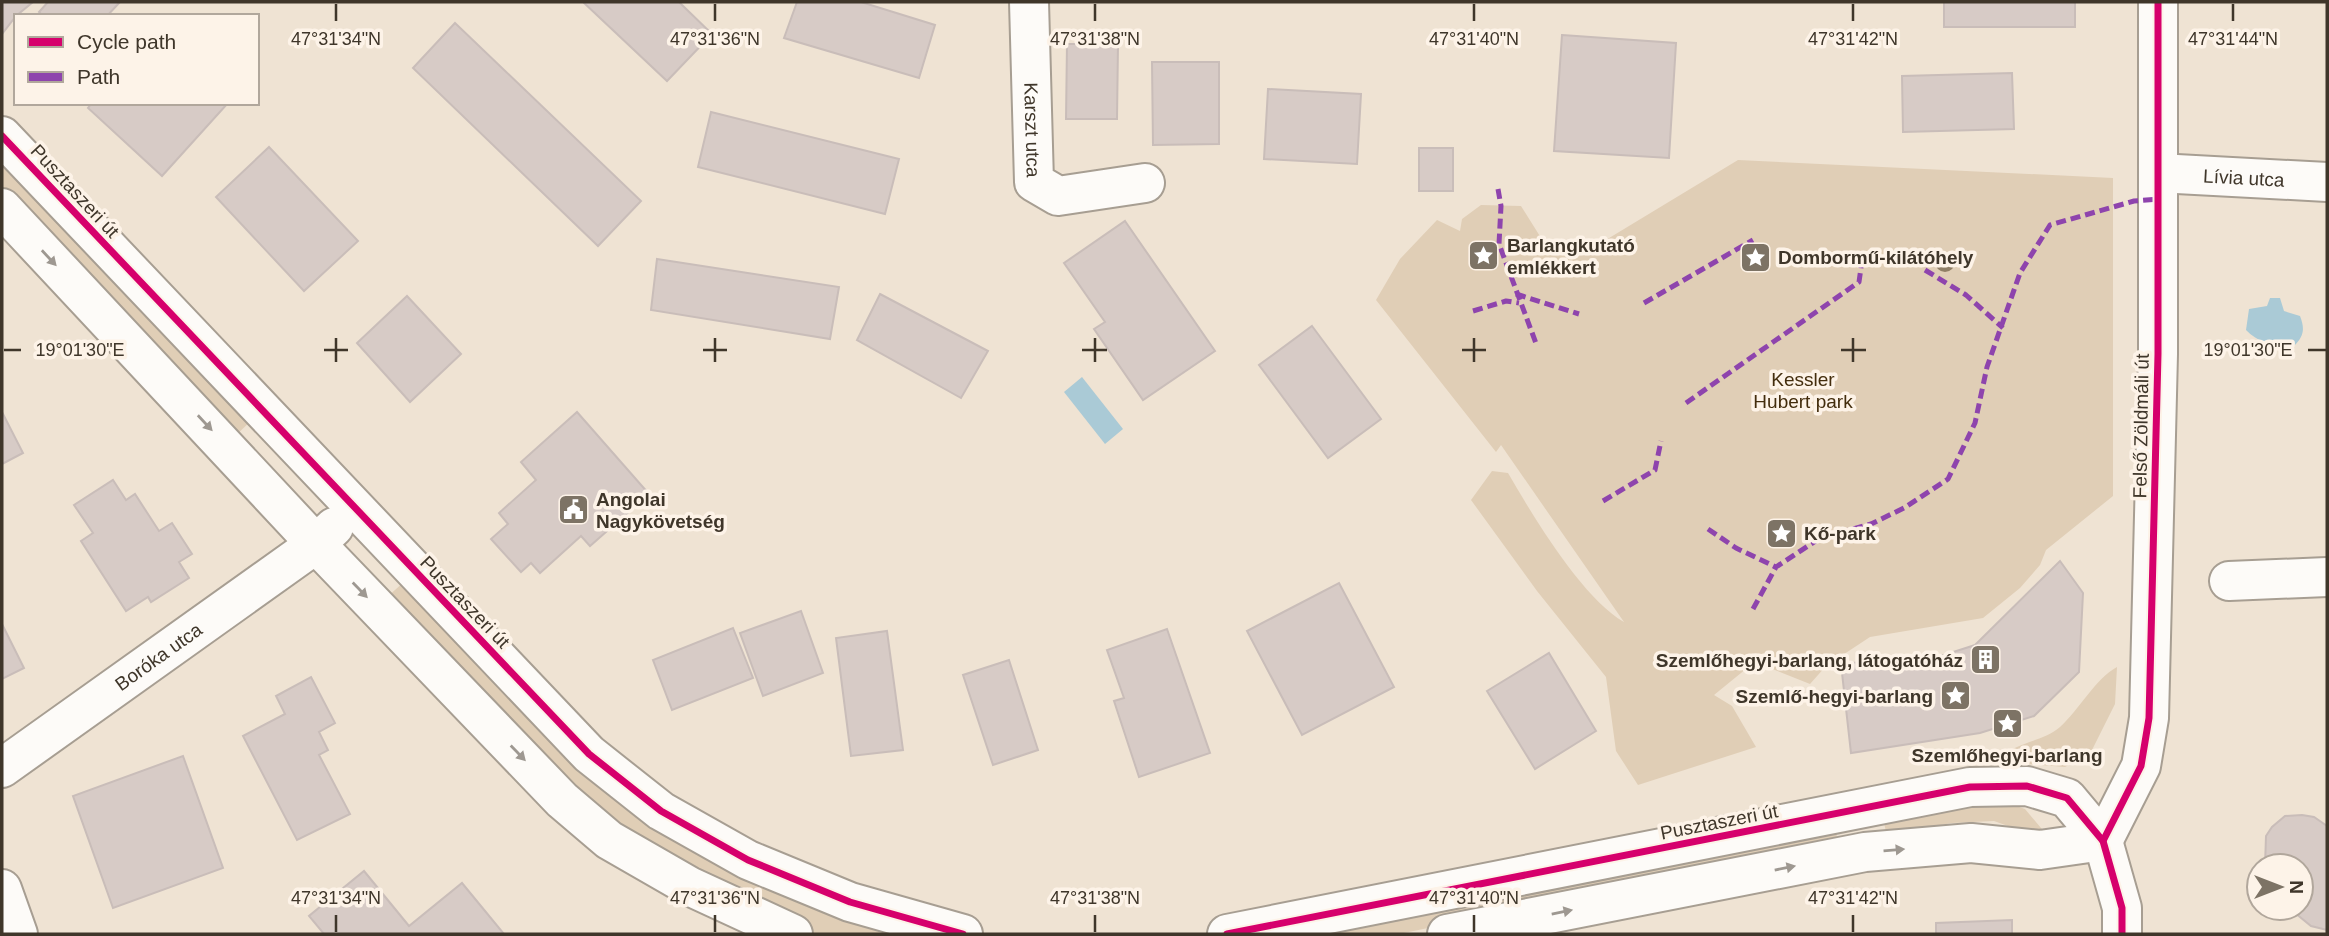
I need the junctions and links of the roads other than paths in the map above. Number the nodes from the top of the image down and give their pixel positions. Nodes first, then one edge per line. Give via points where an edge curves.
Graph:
1 (1029, 2) edge
2 (2158, 2) edge
3 (2, 136) edge
4 (2158, 173) junction
5 (2327, 182) edge
6 (1145, 183) dead end
7 (2, 208) edge
8 (354, 509) junction
9 (316, 544) junction
10 (2327, 577) edge
11 (2229, 580) dead end
12 (2, 768) edge
13 (2103, 841) junction
14 (2, 889) edge
15 (18, 934) edge
16 (793, 934) edge
17 (963, 934) edge
18 (1227, 934) edge
19 (1447, 934) edge
20 (2122, 934) edge

1 - 6 street, Karszt utca via 1034,182 1058,196
2 - 4 street, Felső Zöldmáli út
3 - 8 street, Pusztaszeri út
4 - 5 street, Lívia utca
4 - 13 street, Felső Zöldmáli út via 2150,718 2141,766
7 -> 9 street
8 - 9 street
8 - 17 street, Pusztaszeri út via 589,754 661,811 748,860 850,902
9 - 12 street, Boróka utca
9 -> 16 street via 562,800 609,839 689,886
10 - 11 street
13 - 18 street, Pusztaszeri út via 2067,798 2026,786 1970,787
19 -> 13 street via 1865,852 1971,843 2040,850
13 - 20 street, Pusztaszeri út via 2122,908
14 - 15 street

